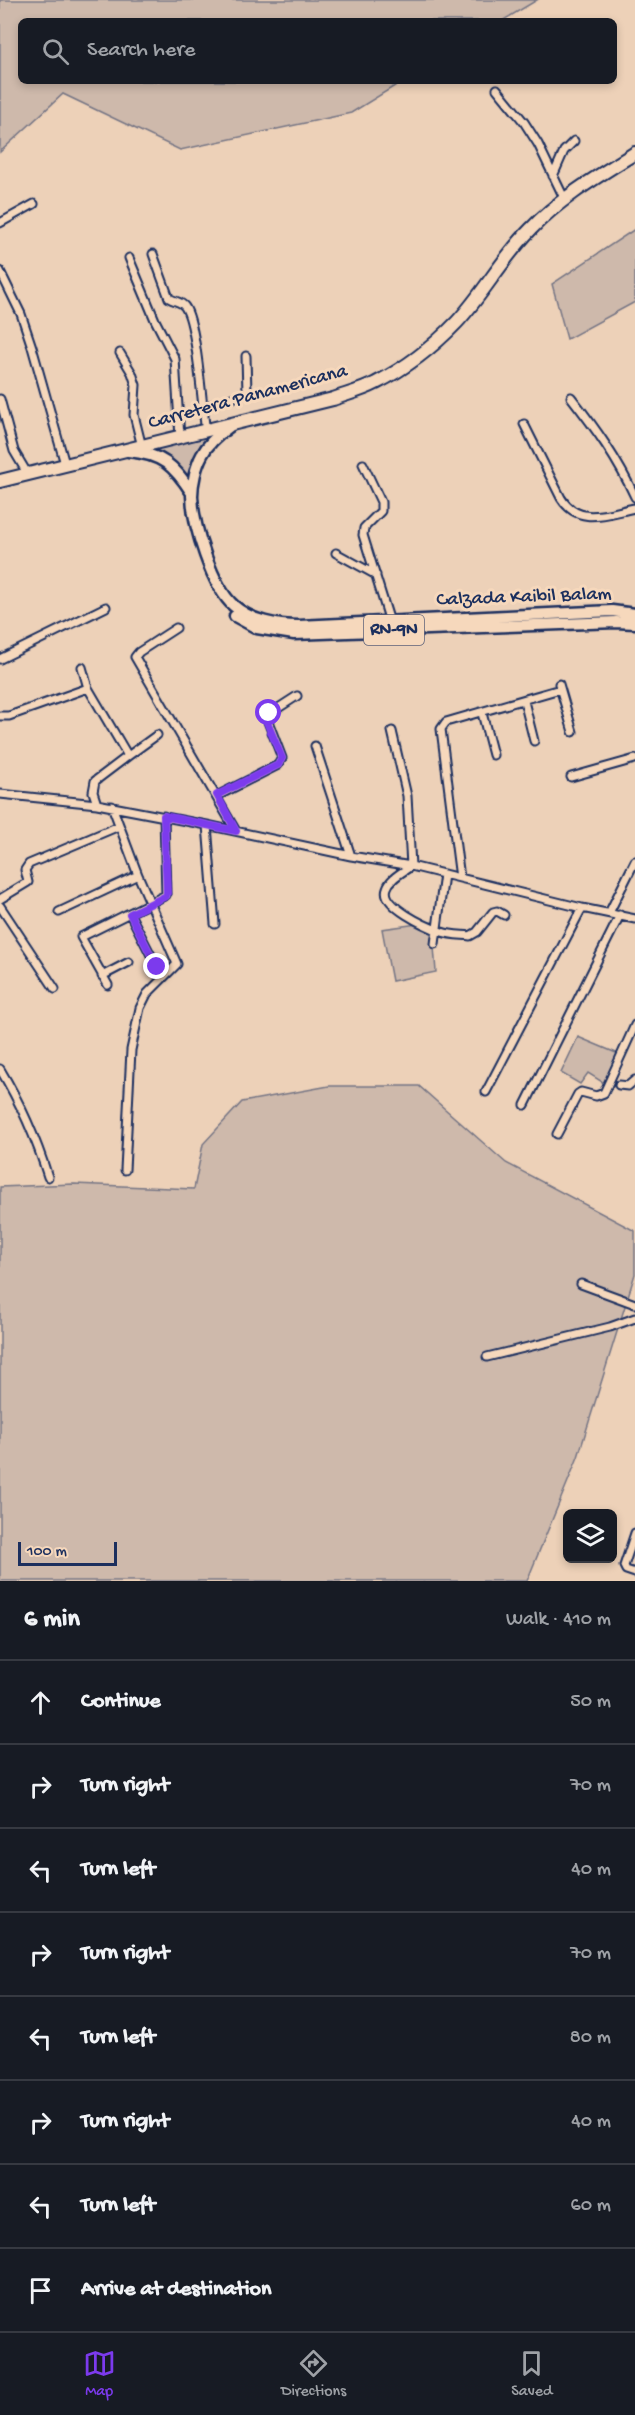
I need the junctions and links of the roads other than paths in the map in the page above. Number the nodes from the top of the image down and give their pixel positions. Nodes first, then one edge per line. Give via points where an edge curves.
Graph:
1 (497, 89) dead end
2 (574, 141) dead end
3 (635, 153) edge
4 (553, 176) junction
5 (565, 200) junction
6 (34, 204) dead end
7 (0, 223) edge
8 (153, 254) dead end
9 (129, 258) dead end
10 (0, 271) edge
11 (120, 352) dead end
12 (246, 356) dead end
13 (570, 397) dead end
14 (0, 399) edge
15 (202, 408) junction
16 (524, 424) dead end
17 (230, 426) junction
18 (206, 432) junction
19 (180, 438) junction
20 (142, 447) junction
21 (125, 450) junction
22 (65, 464) junction
23 (363, 464) dead end
24 (27, 473) junction
25 (0, 481) edge
26 (192, 493) junction
27 (635, 497) edge
28 (635, 508) edge
29 (203, 548) junction
30 (336, 553) dead end
31 (376, 575) junction
32 (106, 608) dead end
33 (635, 614) edge
34 (390, 622) junction
35 (635, 623) edge
36 (176, 628) dead end
37 (0, 659) edge
38 (82, 667) dead end
39 (88, 688) junction
40 (297, 696) dead end
41 (524, 701) junction
42 (482, 713) junction
43 (0, 716) edge
44 (392, 731) dead end
45 (573, 732) dead end
46 (157, 735) dead end
47 (534, 741) dead end
48 (315, 746) dead end
49 (493, 755) dead end
50 (128, 756) junction
51 (635, 759) edge
52 (571, 777) dead end
53 (0, 792) edge
54 (217, 795) junction
55 (97, 804) junction
56 (112, 806) junction
57 (164, 816) junction
58 (207, 825) junction
59 (119, 826) junction
60 (236, 831) junction
61 (351, 856) junction
62 (635, 861) edge
63 (411, 866) junction
64 (138, 874) junction
65 (444, 874) junction
66 (460, 878) junction
67 (0, 899) edge
68 (150, 903) junction
69 (0, 906) edge
70 (582, 908) junction
71 (59, 912) dead end
72 (609, 913) junction
73 (130, 914) junction
74 (504, 915) dead end
75 (620, 915) junction
76 (635, 919) edge
77 (215, 924) dead end
78 (438, 930) junction
79 (435, 944) dead end
80 (129, 962) dead end
81 (157, 967) dead end
82 (102, 976) junction
83 (108, 985) dead end
84 (55, 989) dead end
85 (635, 1025) edge
86 (0, 1069) edge
87 (635, 1080) edge
88 (618, 1085) dead end
89 (486, 1092) dead end
90 (525, 1105) dead end
91 (557, 1134) dead end
92 (125, 1170) dead end
93 (48, 1177) dead end
94 (581, 1284) dead end
95 (635, 1304) edge
96 (635, 1318) edge
97 (487, 1357) dead end
98 (635, 1533) edge
99 (635, 1573) edge

1 - 4 street via 524,122
2 - 4 street via 564,151
3 - 5 highway, Carretera Panamericana
4 - 5 street
5 - 17 highway, Carretera Panamericana via 533,226 457,321 407,364 375,383 333,399
6 - 7 street
8 - 15 street via 169,298 184,305 188,312
9 - 19 street via 175,359
10 - 22 street via 21,314
11 - 20 street via 136,385 134,415
12 - 15 street via 247,393
13 - 27 street via 621,467
14 - 24 street via 14,451
15 - 18 street
16 - 28 street via 561,498 576,515
17 - 18 highway, Carretera Panamericana
17 - 26 main road, Calzada Kaibil Balam / RN-9N via 202,453
18 - 19 highway, Carretera Panamericana
19 - 20 highway, Carretera Panamericana
20 - 21 highway, Carretera Panamericana
21 - 22 highway, Carretera Panamericana
21 - 26 main road, Calzada Kaibil Balam / RN-9N via 164,460
22 - 24 highway, Carretera Panamericana
23 - 31 street via 381,502 381,511 363,535
24 - 25 highway, Carretera Panamericana
26 - 29 main road, Calzada Kaibil Balam / RN-9N
29 - 34 main road, Calzada Kaibil Balam / RN-9N via 222,591 235,607 263,622 288,626
29 - 35 main road, Calzada Kaibil Balam / RN-9N via 207,576 225,608 249,625 274,633
30 - 31 street
31 - 34 street
32 - 37 street
33 - 34 main road, Calzada Kaibil Balam / RN-9N via 612,611
36 - 54 street via 135,657
38 - 39 street
39 - 43 street
39 - 50 street
40 - 54 street via 267,716 282,758 278,765
41 - 42 street
41 - 45 street via 560,687
41 - 47 street
42 - 49 street
42 - 66 street via 446,722 441,729
44 - 63 street via 407,796
46 - 50 street
48 - 61 street
50 - 55 street via 95,782
51 - 52 street
53 - 55 street
54 - 60 street
55 - 56 street
56 - 57 street
56 - 59 street
57 - 58 street
57 - 68 street via 167,893
58 - 60 street
58 - 77 street
59 - 64 street
59 - 67 street via 29,864 25,870 28,882
60 - 61 street
61 - 63 street
62 - 72 street
63 - 65 street
63 - 78 street via 387,885 387,897 411,918
64 - 68 street
64 - 71 street
65 - 66 street
65 - 78 street
66 - 70 street
68 - 73 street
68 - 92 street via 177,964 147,994 140,1008 131,1050
69 - 84 street
70 - 72 street
70 - 89 street
72 - 75 street
73 - 81 street
73 - 82 street via 81,937
74 - 78 street via 493,912 470,936
75 - 76 street
75 - 90 street
78 - 79 street
80 - 82 street
82 - 83 street
85 - 91 street via 604,1093 578,1094
86 - 93 street via 21,1103
87 - 88 street via 628,1086
94 - 95 street
96 - 97 street via 610,1328
98 - 99 street via 624,1566

